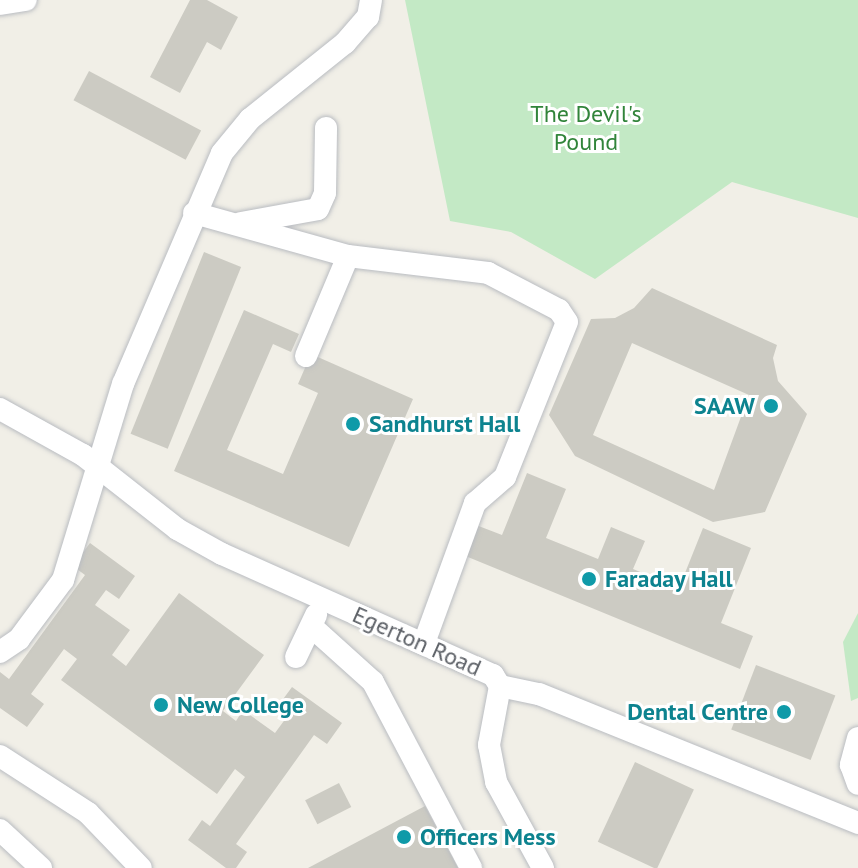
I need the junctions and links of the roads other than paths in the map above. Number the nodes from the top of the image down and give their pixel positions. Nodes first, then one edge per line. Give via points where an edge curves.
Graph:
1 (26, 0) edge
2 (371, 0) edge
3 (0, 4) edge
4 (326, 128) dead end
5 (194, 213) junction
6 (240, 224) junction
7 (348, 256) junction
8 (306, 356) dead end
9 (0, 409) edge
10 (95, 463) junction
11 (324, 599) junction
12 (312, 627) junction
13 (424, 643) junction
14 (0, 652) edge
15 (296, 657) dead end
16 (500, 686) junction
17 (858, 738) edge
18 (0, 756) edge
19 (858, 784) edge
20 (855, 815) edge
21 (0, 830) edge
22 (41, 868) edge
23 (141, 868) edge
24 (471, 868) edge
25 (543, 868) edge

1 - 3 street
2 - 5 street via 368,17 345,43 240,130 222,153
4 - 6 street via 325,193 318,209
5 - 6 street
5 - 10 street
6 - 7 street
7 - 8 street
7 - 13 street via 488,273 559,310 567,322 505,477 475,503
9 - 10 street, Egerton Road
10 - 11 street, Egerton Road via 177,529
10 - 14 street via 63,580 19,639
11 - 12 street
11 - 13 street, Egerton Road
12 - 15 street
12 - 24 street via 373,682
13 - 16 street, Egerton Road via 493,675
16 - 20 street, Egerton Road via 539,694
16 - 25 street via 489,745 496,782
17 - 19 street via 851,765
18 - 23 street via 88,813
21 - 22 street

